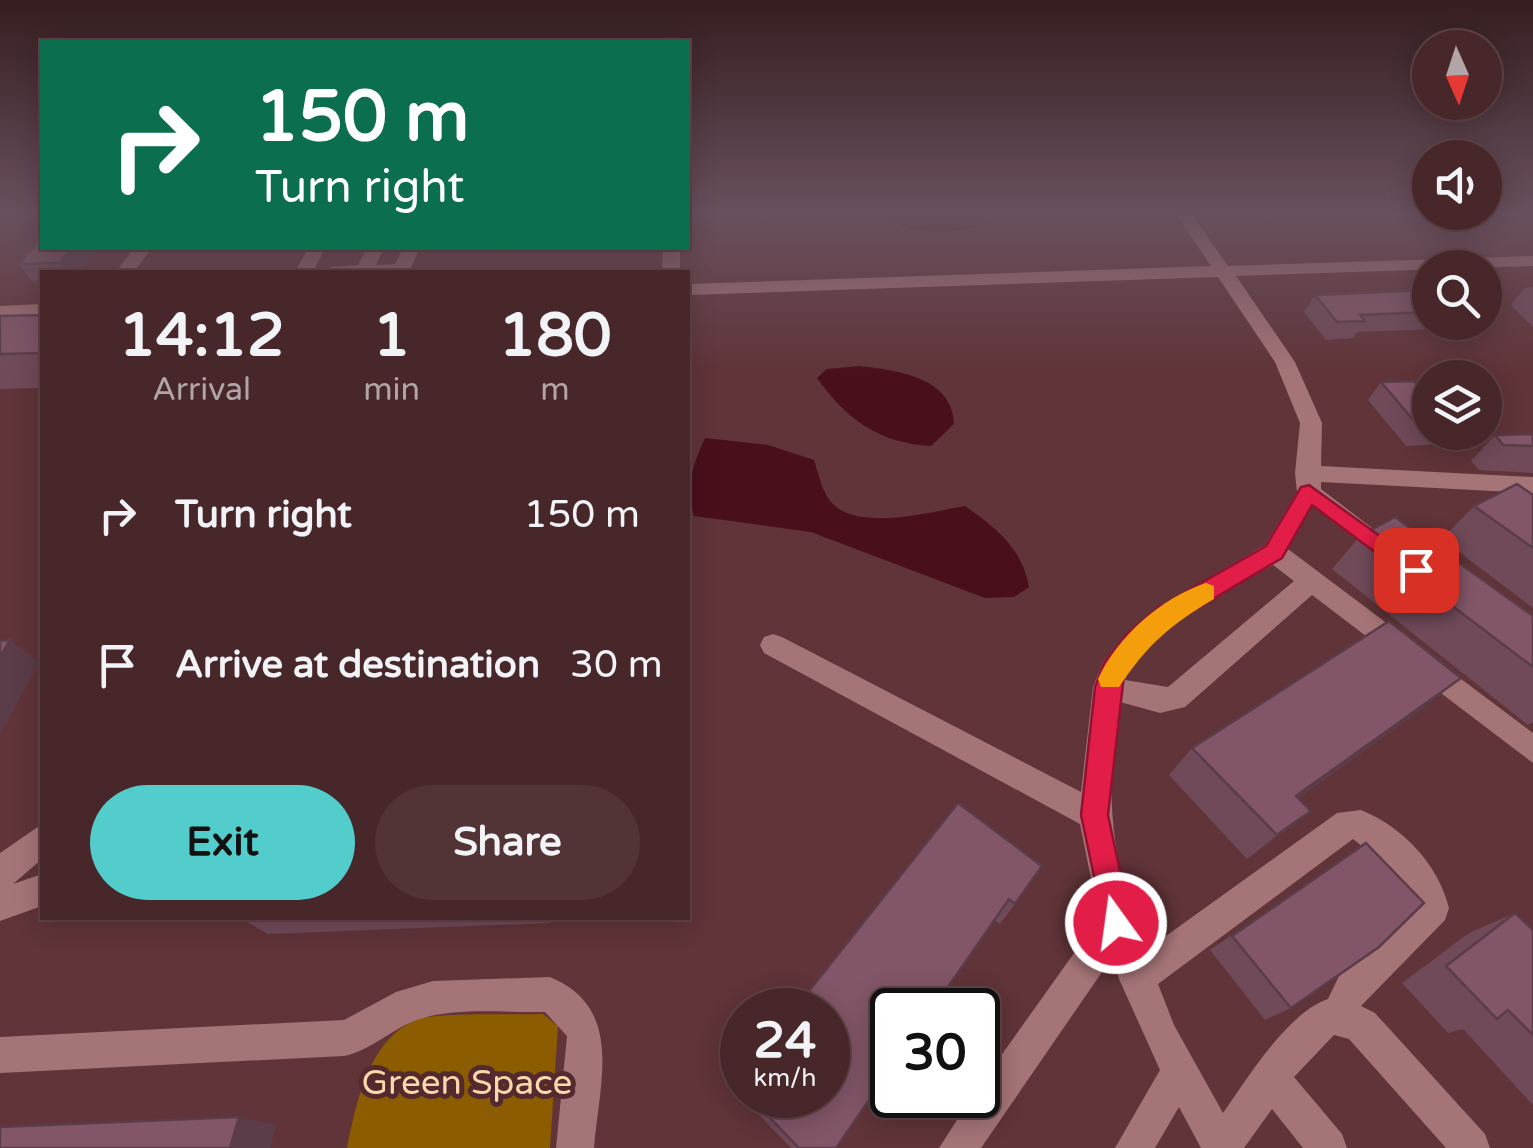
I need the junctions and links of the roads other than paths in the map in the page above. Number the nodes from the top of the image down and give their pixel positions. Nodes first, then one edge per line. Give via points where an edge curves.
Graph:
1 (1222, 268) edge
2 (1330, 268) edge
3 (1224, 271) junction
4 (690, 289) edge
5 (40, 310) edge
6 (0, 312) edge
7 (1307, 483) junction
8 (1528, 488) edge
9 (1274, 552) junction
10 (1406, 563) edge
11 (1312, 581) junction
12 (773, 645) dead end
13 (1107, 687) junction
14 (1533, 750) edge
15 (1094, 815) junction
16 (40, 841) edge
17 (0, 874) edge
18 (40, 891) edge
19 (0, 905) edge
20 (1116, 923) junction
21 (1136, 978) junction
22 (1339, 1016) junction
23 (0, 1055) edge
24 (1179, 1074) junction
25 (1270, 1079) junction
26 (575, 1148) edge
27 (958, 1148) edge
28 (1134, 1148) edge
29 (1222, 1148) edge
30 (1328, 1148) edge
31 (1472, 1148) edge

1 - 3 street
2 - 3 street
3 - 4 street
3 - 7 street via 1301,398 1310,424
5 - 6 street
7 - 8 street
7 - 9 street
7 - 10 street
9 - 11 street
9 - 13 street via 1168,614 1138,639
11 - 13 street via 1174,698 1160,701
11 - 14 street
12 - 15 street
13 - 15 street
15 - 20 street
16 - 17 street
18 - 19 street
20 - 21 street
20 - 27 street
21 - 22 street via 1348,824 1361,825 1421,879 1433,908 1351,988
21 - 24 street
22 - 25 street via 1328,1017
22 - 31 street via 1362,1026
23 - 26 street via 344,1038 408,1004 434,998 550,994 585,1032
24 - 28 street
24 - 29 street
25 - 29 street
25 - 30 street

